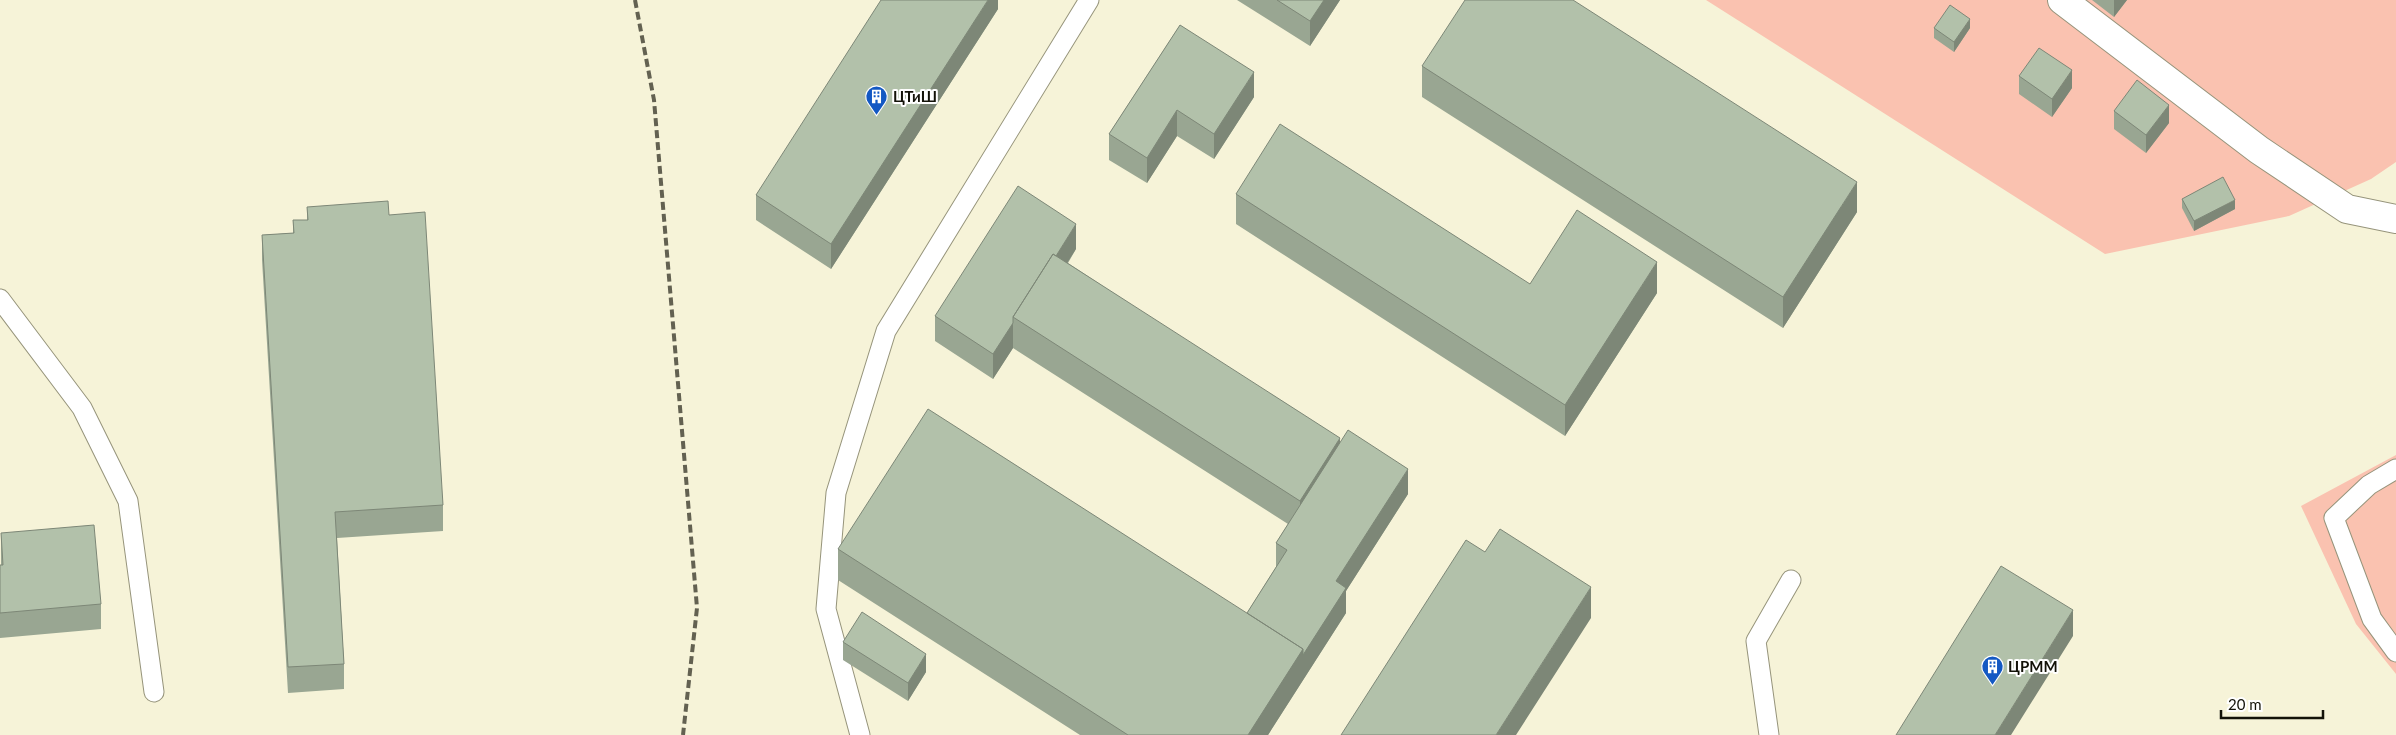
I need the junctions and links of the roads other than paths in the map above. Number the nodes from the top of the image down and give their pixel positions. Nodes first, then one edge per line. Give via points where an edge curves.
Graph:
1 (1089, 0) edge
2 (2062, 0) edge
3 (2396, 220) edge
4 (0, 298) edge
5 (2396, 469) edge
6 (1791, 580) dead end
7 (2396, 652) edge
8 (154, 692) dead end
9 (860, 735) edge
10 (1770, 735) edge

1 - 9 lane via 886,331 836,493 826,609
2 - 3 street via 2259,150 2346,208
4 - 8 lane via 82,408 128,501
5 - 7 lane via 2369,485 2334,518 2372,619
6 - 10 lane via 1756,640

